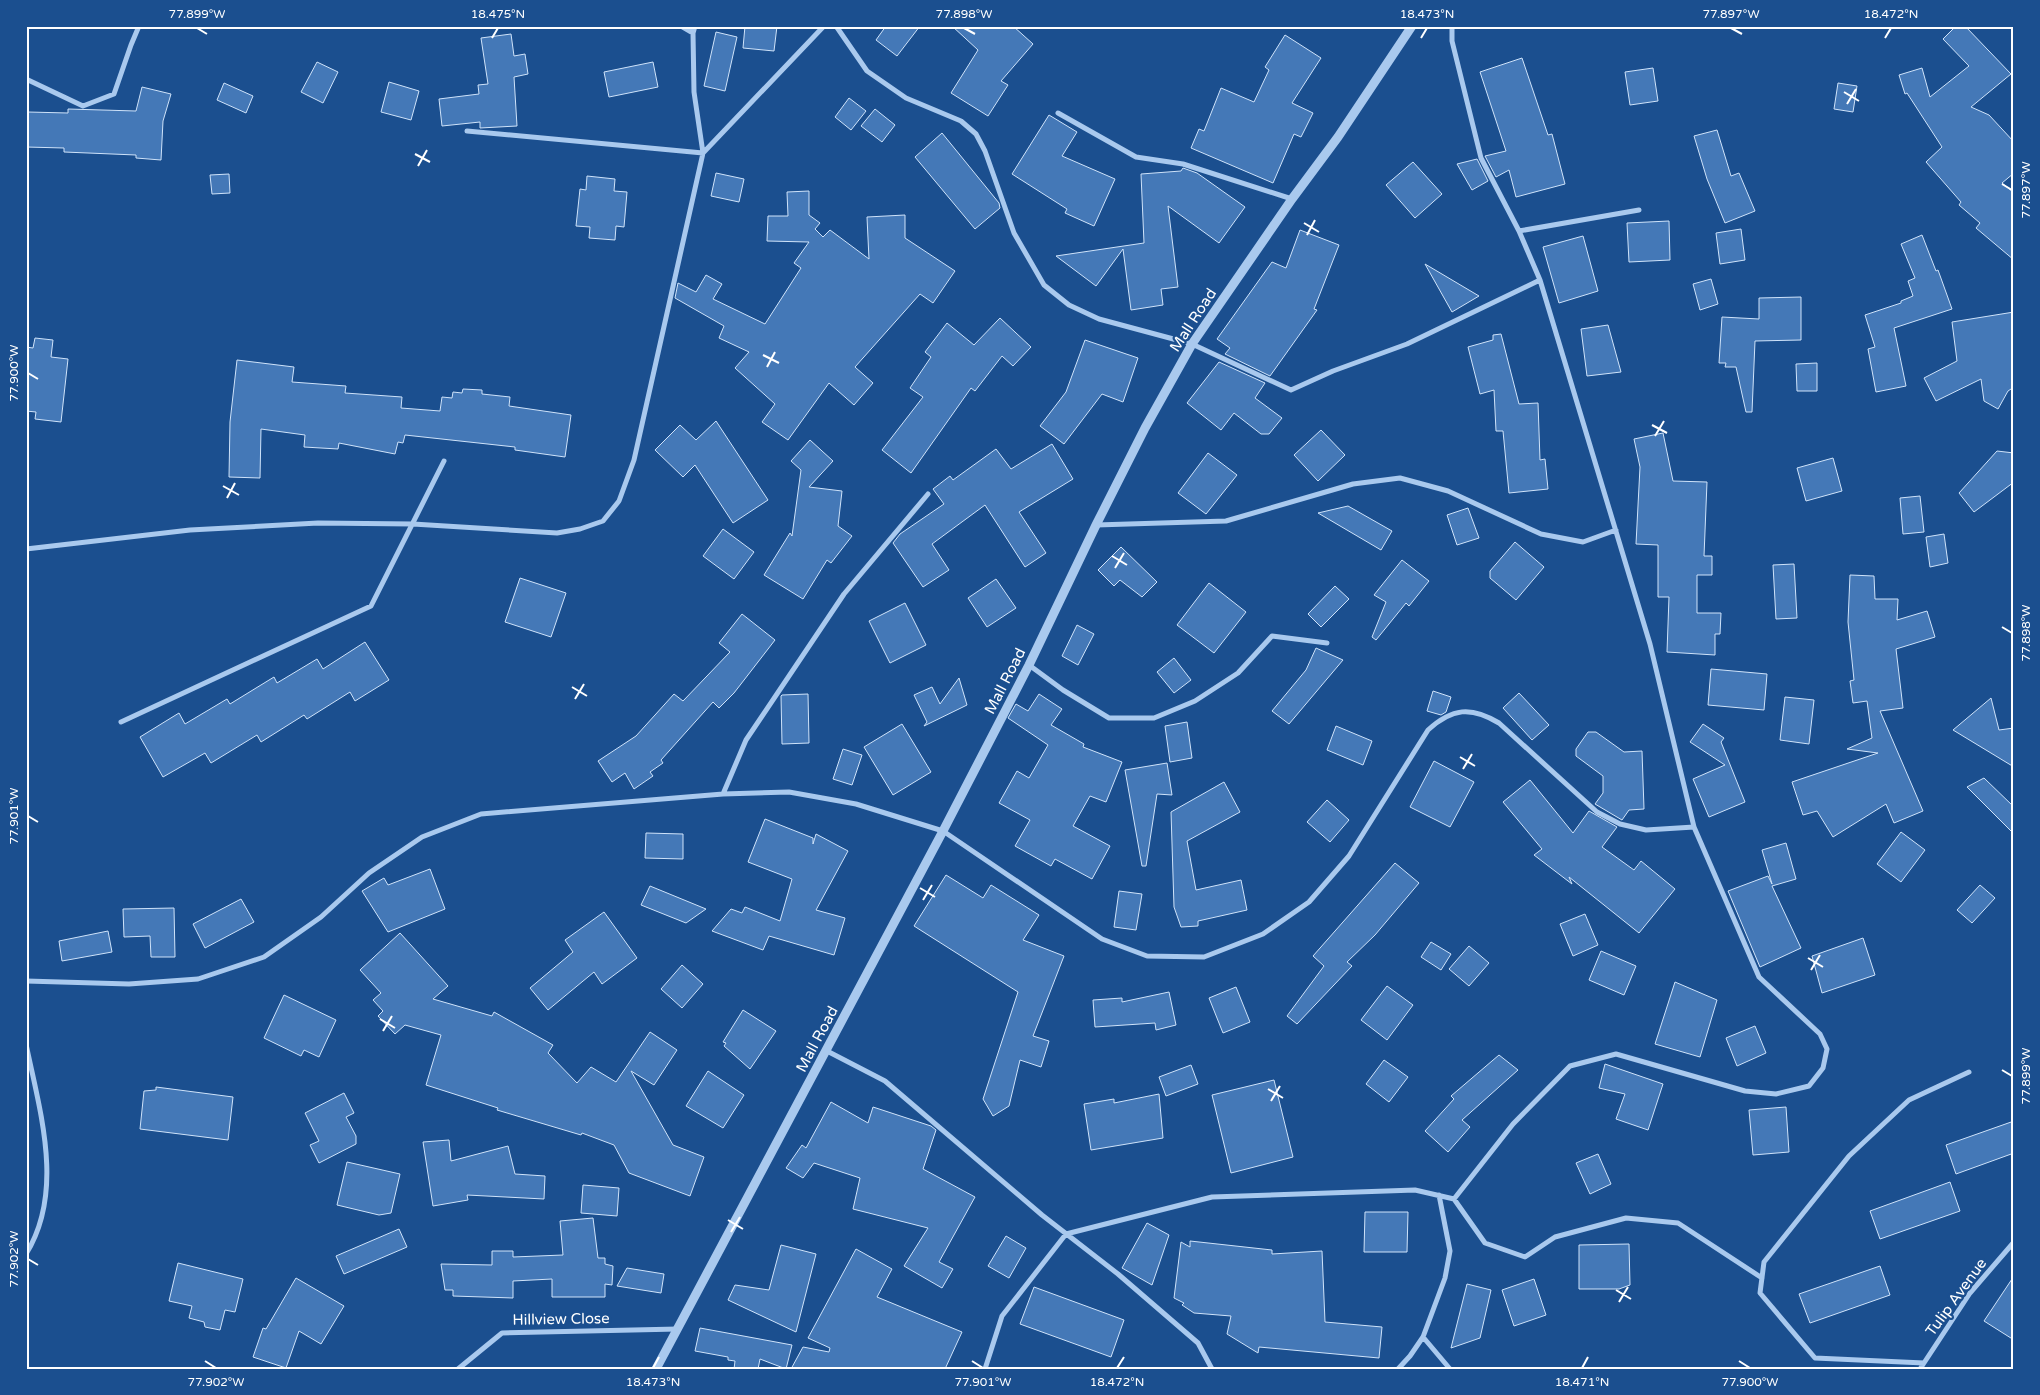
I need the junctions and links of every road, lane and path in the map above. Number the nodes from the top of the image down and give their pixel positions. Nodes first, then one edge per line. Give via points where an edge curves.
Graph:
1 (139, 26) edge
2 (681, 26) edge
3 (695, 26) edge
4 (824, 26) edge
5 (836, 26) edge
6 (1412, 26) edge
7 (1452, 26) edge
8 (693, 33) junction
9 (26, 79) edge
10 (1058, 113) dead end
11 (467, 131) dead end
12 (703, 153) junction
13 (1292, 199) junction
14 (1639, 210) dead end
15 (1519, 231) junction
16 (1540, 280) junction
17 (1192, 344) junction
18 (444, 461) dead end
19 (928, 494) dead end
20 (413, 524) junction
21 (1096, 525) junction
22 (1616, 530) junction
23 (26, 549) edge
24 (1327, 643) dead end
25 (1029, 665) junction
26 (122, 722) dead end
27 (724, 794) junction
28 (1694, 827) junction
29 (943, 831) junction
30 (26, 981) edge
31 (26, 1044) edge
32 (827, 1050) junction
33 (1969, 1072) dead end
34 (1439, 1195) junction
35 (1454, 1199) junction
36 (1066, 1234) junction
37 (2014, 1242) edge
38 (26, 1254) edge
39 (1762, 1278) junction
40 (678, 1329) junction
41 (1423, 1337) junction
42 (1924, 1363) junction
43 (458, 1369) edge
44 (656, 1369) edge
45 (985, 1369) edge
46 (1212, 1369) edge
47 (1398, 1369) edge
48 (1450, 1369) edge
49 (1920, 1369) edge

1 - 9 street via 114,94 83,106
2 - 8 street
3 - 8 street
4 - 12 street
5 - 17 street via 868,71 906,98 962,121 976,134 1014,233 1044,285 1069,306 1099,319
6 - 13 street, Mall Road
7 - 15 street via 1452,41 1482,158
8 - 12 street via 694,92
10 - 13 street via 1136,157 1183,164
11 - 12 street
12 - 20 street via 634,460 619,501 604,521 557,534
13 - 17 street, Mall Road
14 - 15 street
15 - 16 street
16 - 17 street via 1407,344 1290,390
16 - 22 street
17 - 21 street, Mall Road
18 - 20 street
19 - 27 street via 839,602 746,740
20 - 23 street via 318,522 190,530
20 - 26 street via 372,606
21 - 22 street via 1226,521 1353,484 1400,478 1448,491 1541,534 1583,542
21 - 25 street, Mall Road
22 - 28 street via 1650,644
24 - 25 street via 1272,636 1238,673 1195,701 1154,718 1109,718
25 - 29 street, Mall Road
27 - 29 street via 790,792 856,804
27 - 30 street via 481,814 422,836 370,873 322,917 264,957 198,979 129,984
28 - 29 street via 1646,830 1620,824 1596,812 1486,714 1454,713 1440,719 1428,730 1349,856 1309,902 1263,934 1204,957 1147,956 1102,939
28 - 35 street via 1759,977 1820,1034 1827,1050 1823,1068 1809,1086 1776,1094 1745,1091 1616,1054 1570,1066 1513,1124
29 - 32 street, Mall Road
31 - 38 street via 46,1140 47,1192 34,1242
32 - 36 street via 886,1081
32 - 40 street, Mall Road
33 - 39 street via 1909,1100 1848,1156 1764,1262
34 - 35 street
34 - 36 street via 1416,1190 1212,1197
34 - 41 street via 1450,1251 1445,1278
35 - 39 street via 1485,1244 1524,1257 1555,1237 1626,1218 1678,1223
36 - 45 street via 1002,1316
36 - 46 street via 1198,1343
37 - 42 street, Tulip Avenue via 1970,1293
39 - 42 street via 1760,1293 1815,1358
40 - 43 street, Hillview Close via 502,1333
40 - 44 street, Mall Road
41 - 47 street
41 - 48 street
42 - 49 street, Tulip Avenue

